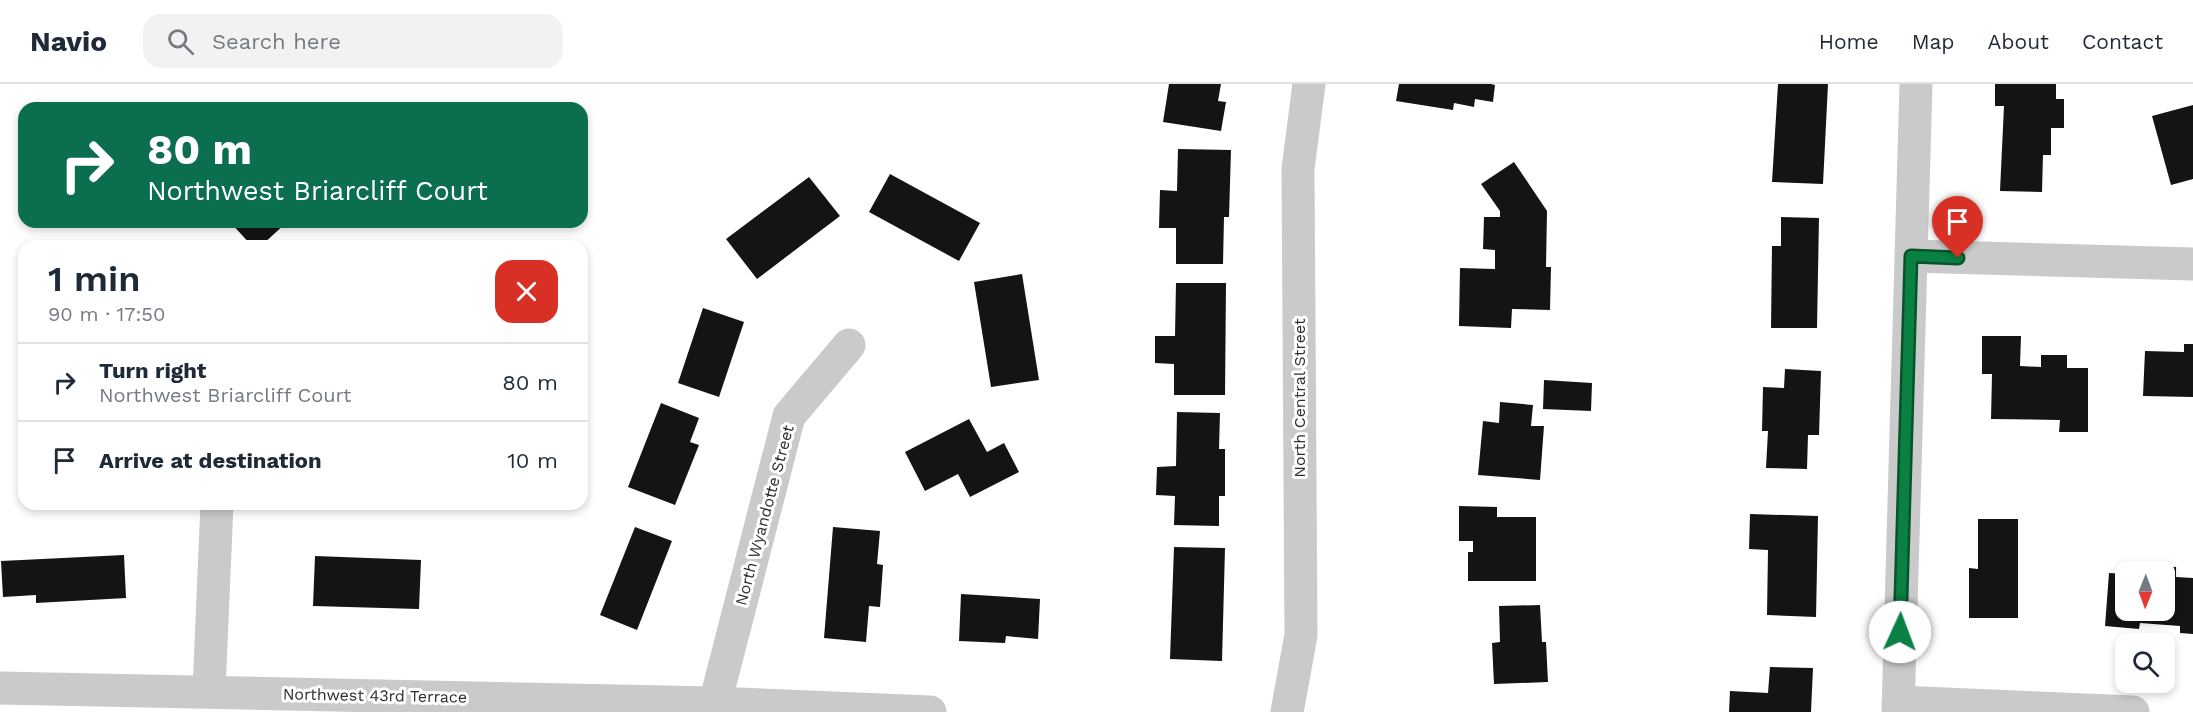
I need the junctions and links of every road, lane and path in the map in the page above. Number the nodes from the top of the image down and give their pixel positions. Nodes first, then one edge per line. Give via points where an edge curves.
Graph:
1 (1309, 84) edge
2 (1916, 84) edge
3 (1911, 256) junction
4 (2193, 264) edge
5 (849, 345) dead end
6 (216, 510) edge
7 (0, 688) edge
8 (209, 691) junction
9 (715, 703) junction
10 (1898, 707) edge
11 (930, 712) edge
12 (1287, 712) edge
13 (2133, 712) edge

1 - 12 street, North Central Street via 1298,169 1301,635
2 - 3 street
3 - 4 street
3 - 10 street
5 - 9 street, North Wyandotte Street via 789,416
6 - 8 street
7 - 8 street, Northwest 43rd Terrace
8 - 9 street, Northwest 43rd Terrace
9 - 11 street, Northwest 43rd Terrace
10 - 13 street

